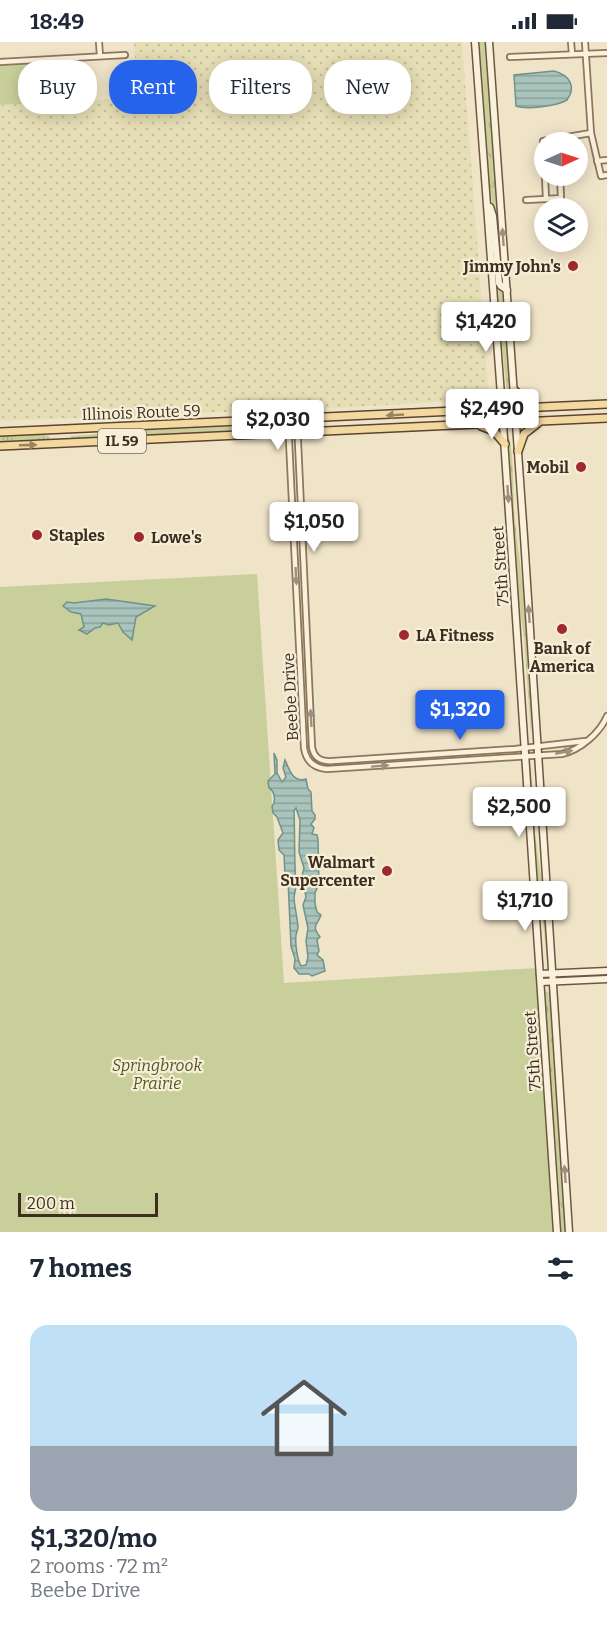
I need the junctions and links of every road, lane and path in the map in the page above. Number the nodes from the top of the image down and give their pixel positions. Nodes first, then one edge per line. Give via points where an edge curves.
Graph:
1 (99, 42) edge
2 (476, 42) edge
3 (489, 42) edge
4 (571, 42) edge
5 (585, 42) edge
6 (586, 53) junction
7 (607, 53) edge
8 (572, 54) junction
9 (125, 55) dead end
10 (100, 56) junction
11 (510, 57) dead end
12 (0, 62) edge
13 (591, 133) junction
14 (588, 134) edge
15 (607, 160) edge
16 (597, 161) junction
17 (607, 175) edge
18 (487, 200) junction
19 (526, 200) dead end
20 (534, 200) edge
21 (507, 290) junction
22 (514, 390) junction
23 (607, 404) edge
24 (534, 408) junction
25 (502, 409) junction
26 (515, 409) junction
27 (607, 418) edge
28 (288, 420) junction
29 (297, 420) junction
30 (541, 421) junction
31 (503, 423) junction
32 (516, 423) junction
33 (479, 424) junction
34 (0, 432) edge
35 (288, 434) junction
36 (298, 434) junction
37 (505, 444) junction
38 (0, 446) edge
39 (518, 451) junction
40 (607, 716) edge
41 (585, 741) junction
42 (538, 747) junction
43 (525, 748) junction
44 (538, 756) junction
45 (526, 757) junction
46 (607, 971) edge
47 (540, 974) junction
48 (552, 974) junction
49 (607, 979) edge
50 (541, 982) junction
51 (552, 982) junction
52 (557, 1232) edge
53 (569, 1232) edge

1 - 10 street
2 - 18 main road, 75th Street
21 -> 3 main road, 75th Street
4 - 8 street
5 - 6 street
6 - 7 street
6 - 8 street
6 - 13 street
8 - 11 street
9 - 10 street
10 - 12 street
13 - 14 street
13 - 16 street
15 - 16 street
16 - 17 street via 601,176
18 - 21 main road via 493,216 499,282
18 - 25 main road, 75th Street
19 - 20 street
21 - 22 main road, 75th Street
22 - 24 main road
22 - 26 main road, 75th Street
23 - 24 main road, Illinois Route 59 / IL 59
24 - 26 main road, Illinois Route 59 / IL 59
25 - 26 main road, Illinois Route 59 / IL 59
25 -> 29 main road, Illinois Route 59 / IL 59
25 - 31 main road, 75th Street
26 - 32 main road, 75th Street
27 - 30 main road, Illinois Route 59 / IL 59
28 - 29 main road, Illinois Route 59 / IL 59
28 - 34 main road, Illinois Route 59 / IL 59
28 - 35 street, Beebe Drive
29 - 36 street, Beebe Drive
30 - 32 main road, Illinois Route 59 / IL 59
30 - 39 main road via 524,434
31 - 32 main road, Illinois Route 59 / IL 59
31 - 33 main road, Illinois Route 59 / IL 59
31 - 37 main road, 75th Street
32 - 39 main road, 75th Street
33 - 36 main road, Illinois Route 59 / IL 59
33 - 37 main road via 494,431
35 - 36 main road, Illinois Route 59 / IL 59
38 -> 35 main road, Illinois Route 59 / IL 59
35 -> 45 street, Beebe Drive via 304,748 308,760 327,769
43 -> 36 street, Beebe Drive via 326,761 315,756
37 -> 43 main road, 75th Street
42 -> 39 main road, 75th Street
40 - 41 street, Beebe Drive via 598,731
41 - 42 street, Beebe Drive
44 -> 41 street, Beebe Drive via 569,752
42 - 43 street, Beebe Drive
42 - 44 main road, 75th Street
43 - 45 main road, 75th Street
44 - 45 street, Beebe Drive
44 - 48 main road, 75th Street
45 - 47 main road, 75th Street
46 - 48 main road
47 - 48 main road
47 - 50 main road, 75th Street
48 - 51 main road, 75th Street
49 - 51 main road
50 - 51 main road
50 - 52 main road, 75th Street
53 -> 51 main road, 75th Street

